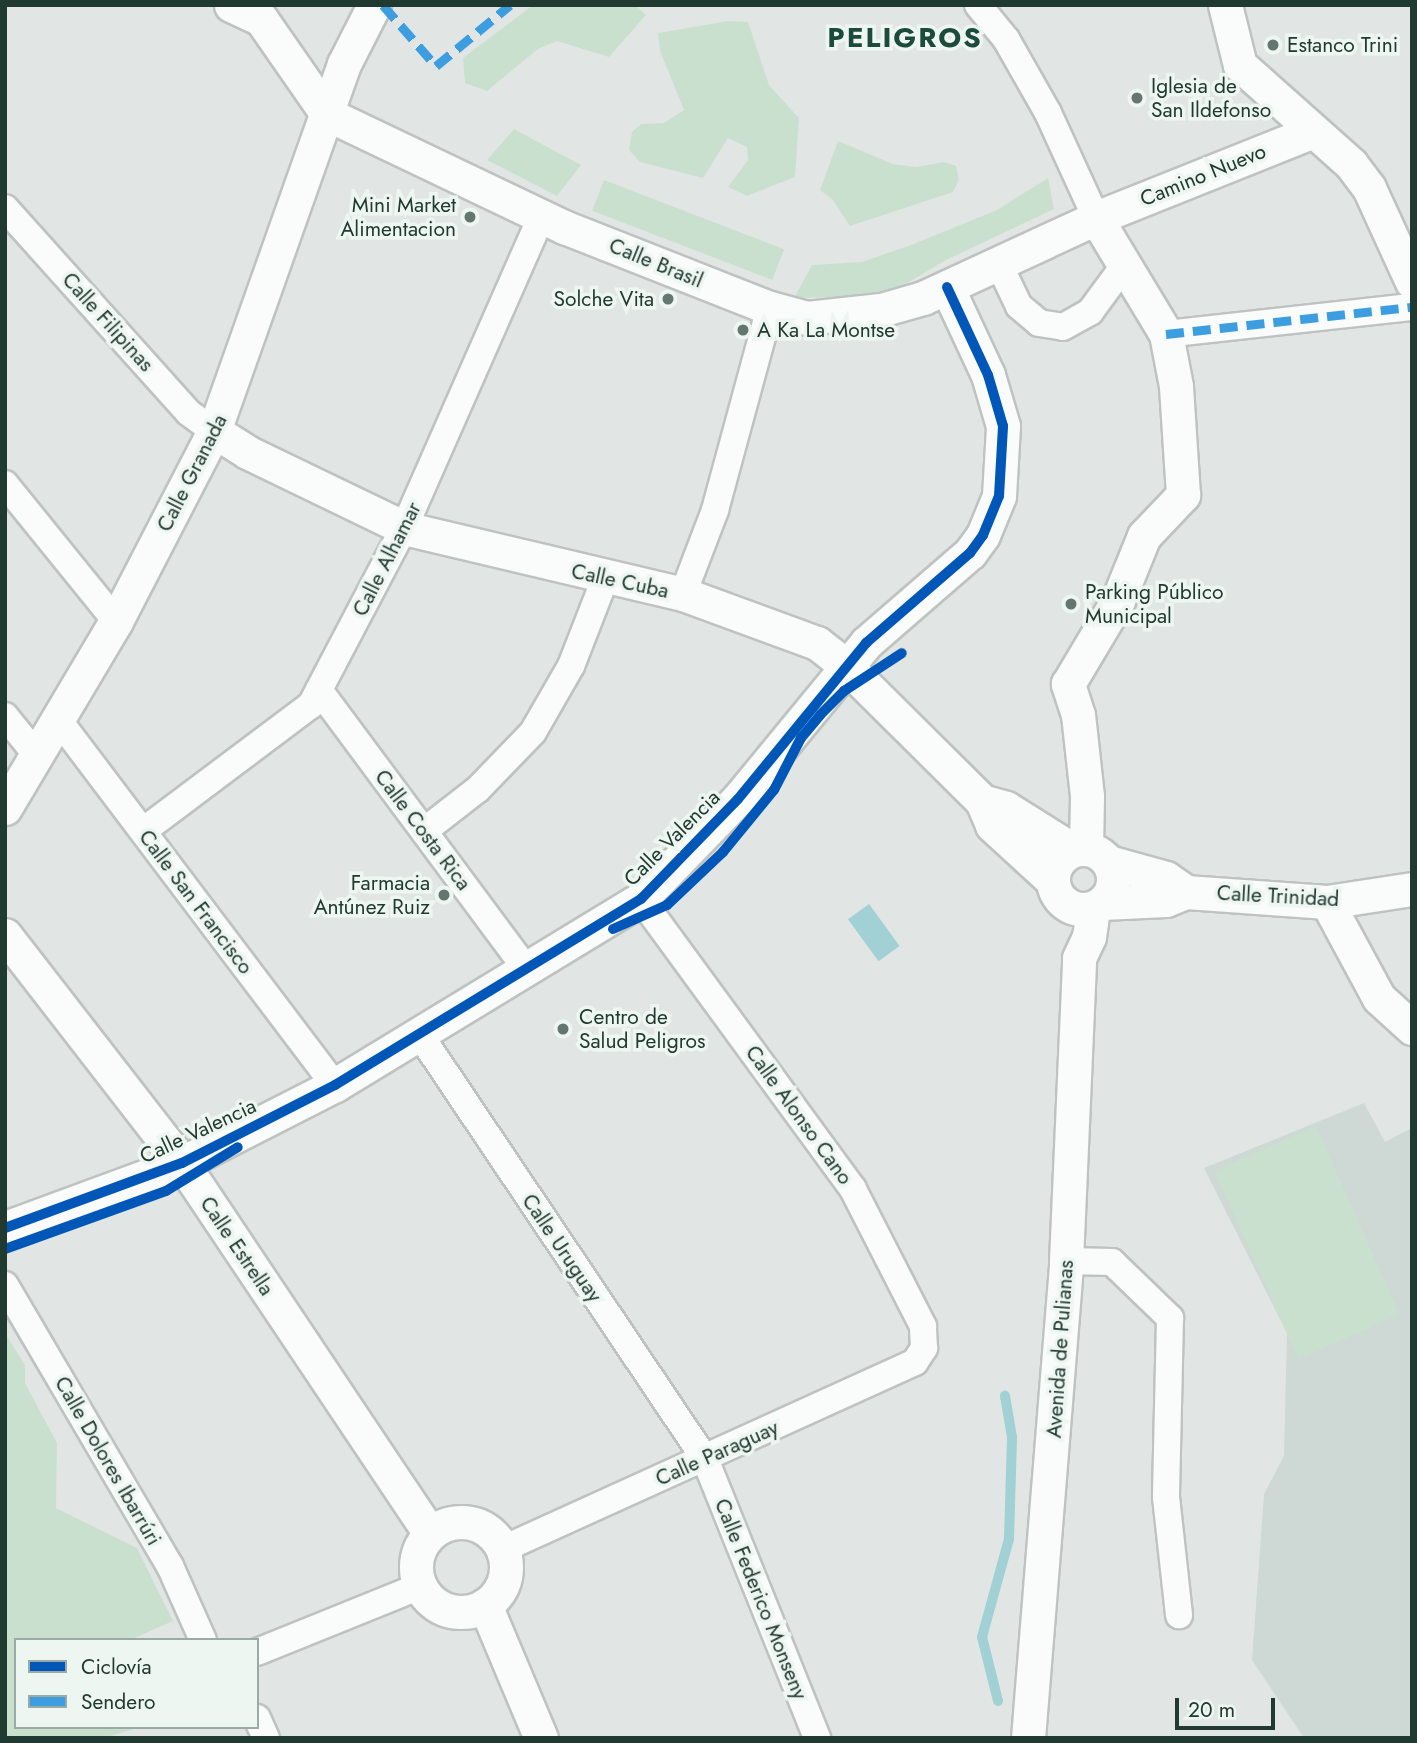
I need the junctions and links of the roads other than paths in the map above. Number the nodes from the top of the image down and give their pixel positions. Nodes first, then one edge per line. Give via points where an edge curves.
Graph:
1 (231, 5) edge
2 (374, 5) edge
3 (978, 5) edge
4 (1230, 7) edge
5 (267, 12) edge
6 (327, 114) junction
7 (1311, 132) junction
8 (5, 208) edge
9 (541, 217) junction
10 (1096, 218) junction
11 (998, 262) junction
12 (1123, 267) junction
13 (1412, 282) edge
14 (947, 286) junction
15 (1412, 307) edge
16 (771, 308) junction
17 (1166, 334) junction
18 (215, 431) junction
19 (5, 484) edge
20 (404, 528) junction
21 (605, 579) junction
22 (683, 594) junction
23 (116, 621) junction
24 (846, 666) junction
25 (319, 690) junction
26 (5, 716) edge
27 (57, 718) junction
28 (35, 754) junction
29 (982, 801) junction
30 (5, 808) edge
31 (143, 831) junction
32 (424, 831) junction
33 (1089, 853) junction
34 (1057, 890) junction
35 (1186, 892) junction
36 (641, 899) junction
37 (1407, 901) edge
38 (1326, 902) junction
39 (1098, 905) junction
40 (5, 935) edge
41 (1079, 958) junction
42 (527, 970) junction
43 (1412, 1028) edge
44 (420, 1035) junction
45 (335, 1085) junction
46 (182, 1163) junction
47 (5, 1228) edge
48 (1066, 1261) junction
49 (5, 1285) edge
50 (924, 1348) joint
51 (705, 1459) junction
52 (430, 1533) junction
53 (503, 1549) junction
54 (420, 1586) junction
55 (485, 1605) junction
56 (1179, 1615) dead end
57 (202, 1638) edge
58 (259, 1651) edge
59 (541, 1738) edge
60 (817, 1738) edge
61 (1028, 1738) edge

1 - 5 street
2 - 6 street, Calle Granada via 344,64
3 - 10 street via 1006,39 1048,113
4 - 7 street via 1240,65
5 - 6 street
6 - 9 street, Calle Brasil
6 - 18 street, Calle Granada
7 - 10 street, Camino Nuevo
7 - 13 street via 1351,164 1369,188
8 - 18 street, Calle Filipinas via 189,413
9 - 16 street, Calle Brasil
9 - 20 street, Calle Alhamar
10 - 11 street, Calle Brasil
10 - 12 street
11 - 12 street via 1019,306 1039,323 1063,327 1090,312
11 - 14 street, Calle Brasil
12 - 17 street
14 - 16 street, Calle Brasil via 891,307 844,316 807,318
14 - 24 street, Calle Valencia via 988,375 1003,426 999,496 970,553
15 - 17 street
16 - 22 street via 715,510
17 - 33 street via 1176,386 1183,495 1144,536 1118,600 1068,684 1078,715
18 - 20 street, Calle Cuba via 247,452
18 - 23 street, Calle Granada
19 - 23 street
20 - 21 street, Calle Cuba
20 - 25 street, Calle Alhamar
21 - 22 street, Calle Cuba
21 - 32 street via 571,666 533,732 478,789
22 - 24 street, Calle Cuba via 817,643
23 - 27 street, Calle Granada
24 - 29 street, Calle Cuba
24 - 36 street, Calle Valencia via 738,799
25 - 31 street, Calle Alhamar via 311,705
25 - 32 street, Calle Costa Rica
26 - 28 street
27 - 28 street, Calle Granada
27 - 31 street, Calle San Francisco
28 - 30 street, Calle Granada
29 - 33 street, Calle Cuba via 1006,808
29 - 34 street, Calle Cuba via 992,825
31 - 45 street, Calle San Francisco
32 - 42 street, Calle Costa Rica
33 - 34 street via 1059,861
33 - 35 street, Calle Trinidad via 1166,877
33 - 39 street via 1113,885
34 - 39 street via 1074,908
34 - 41 street, Avenida de Pulianas via 1067,937
35 - 38 street, Calle Trinidad
35 - 39 street, Calle Trinidad via 1166,900
36 - 42 street, Calle Valencia
36 - 50 street, Calle Alonso Cano via 853,1189 923,1326
37 - 38 street, Calle Trinidad
38 - 43 street via 1379,998
39 - 41 street, Avenida de Pulianas
40 - 46 street, Calle Estrella
41 - 48 street, Avenida de Pulianas
42 - 44 street, Calle Valencia
44 - 45 street, Calle Valencia
44 - 51 street, Calle Uruguay
45 - 46 street, Calle Valencia
46 - 47 street, Calle Valencia
46 - 52 street, Calle Estrella
48 - 56 street via 1112,1262 1170,1318 1166,1497
48 - 61 street, Avenida de Pulianas
49 - 57 street, Calle Dolores Ibarrúri via 170,1566
50 - 51 street, Calle Paraguay via 915,1362
51 - 53 street, Calle Paraguay
51 - 60 street, Calle Federico Monseny
52 - 53 street via 448,1523 466,1521 491,1532
52 - 54 street via 416,1558
53 - 55 street via 507,1568 503,1584
54 - 55 street via 431,1601 446,1610 463,1613
54 - 58 street
55 - 59 street

